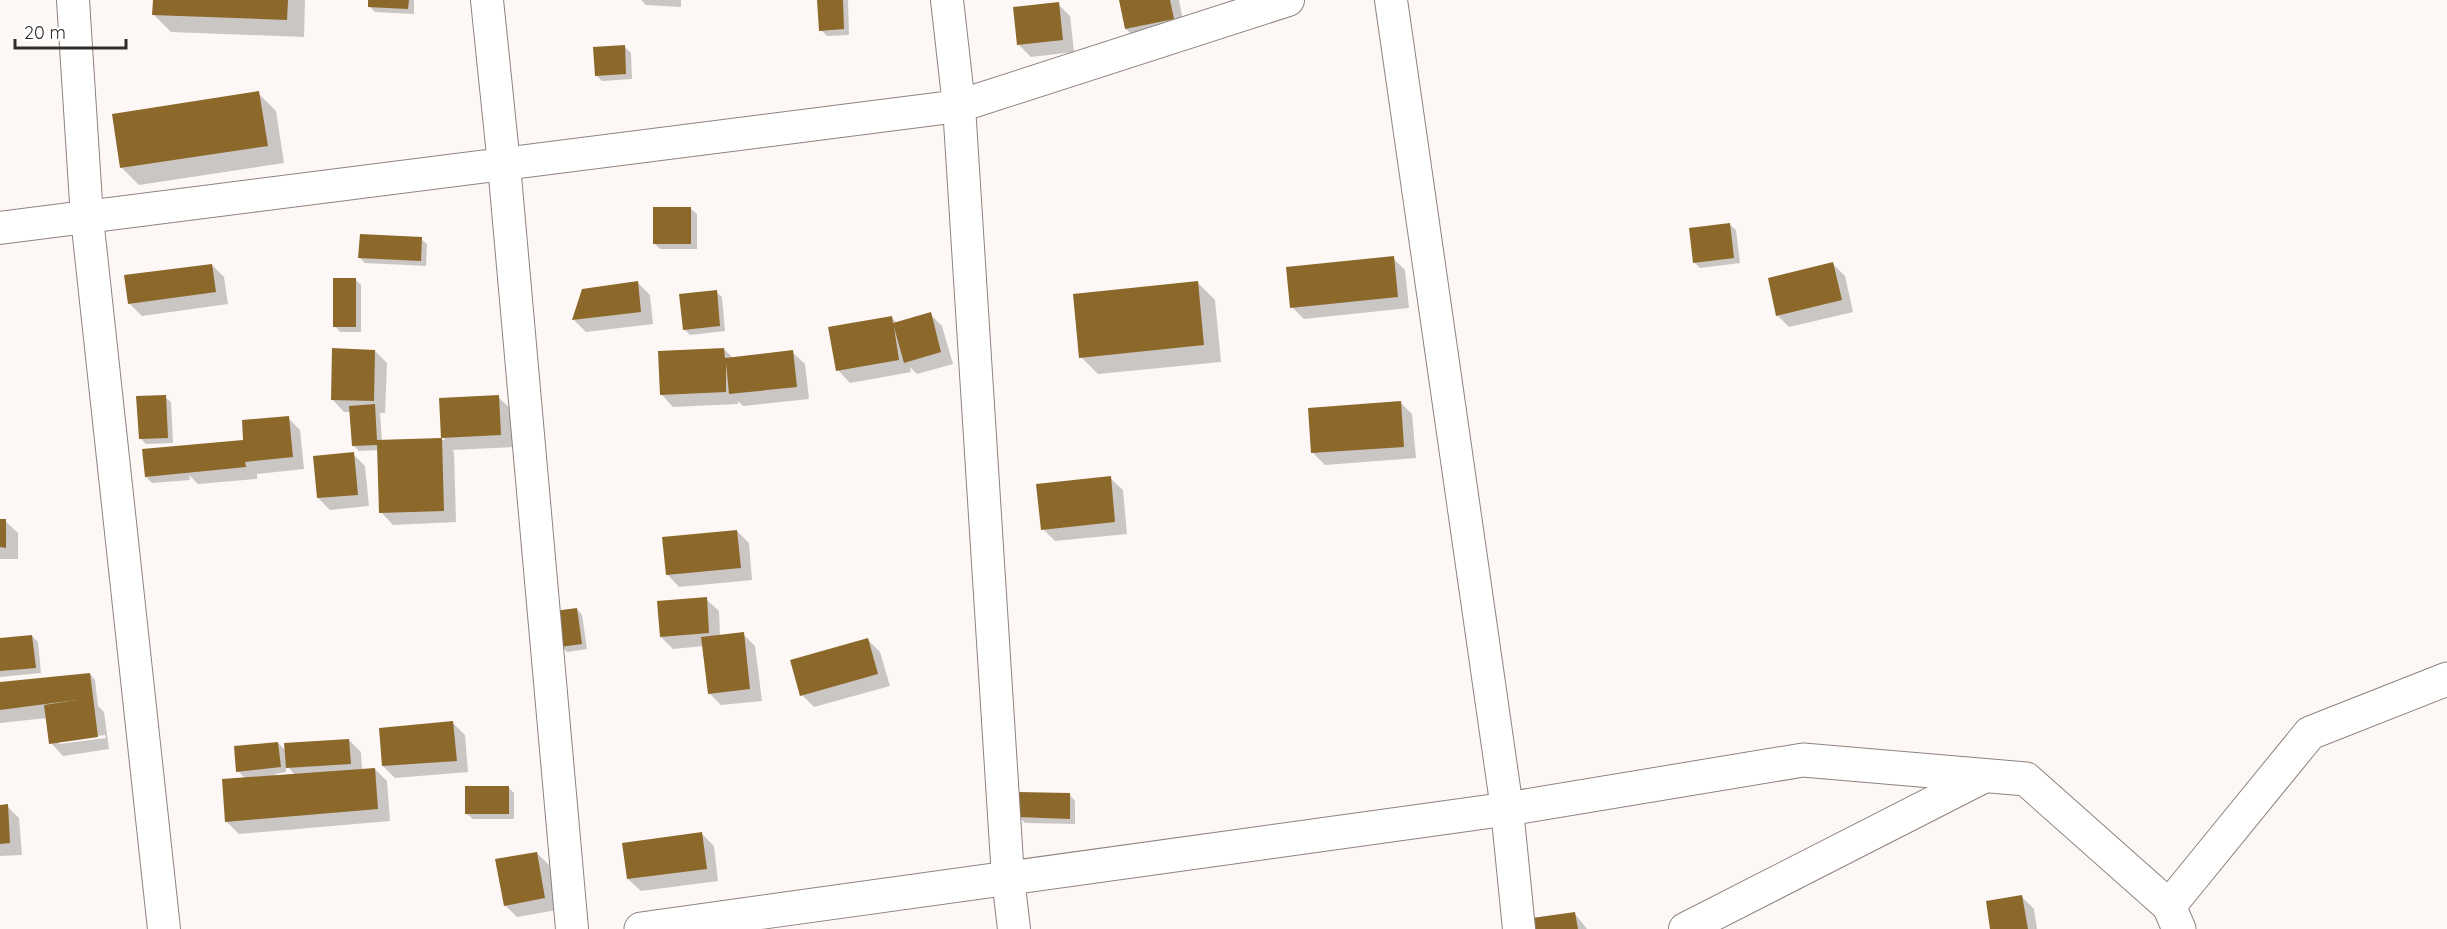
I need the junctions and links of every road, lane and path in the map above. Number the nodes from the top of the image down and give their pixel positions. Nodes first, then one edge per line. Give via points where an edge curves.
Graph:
1 (73, 0) edge
2 (487, 0) edge
3 (947, 0) edge
4 (1288, 0) edge
5 (1391, 0) edge
6 (959, 106) junction
7 (504, 165) junction
8 (87, 218) junction
9 (0, 228) edge
10 (2447, 679) edge
11 (1985, 776) junction
12 (1507, 809) junction
13 (1008, 878) junction
14 (2174, 917) edge
15 (164, 929) edge
16 (572, 929) edge
17 (641, 929) edge
18 (1014, 929) edge
19 (1520, 929) edge
20 (1685, 929) edge

1 - 8 street
2 - 7 street
3 - 6 street
4 - 6 street
5 - 12 street
6 - 7 street
6 - 13 street
7 - 8 street
7 - 16 street
8 - 9 street
8 - 15 street
10 - 14 street via 2310,732
11 - 12 street via 1803,760
11 - 14 street via 2026,779
11 - 20 street
12 - 13 street
12 - 19 street
13 - 17 street
13 - 18 street

